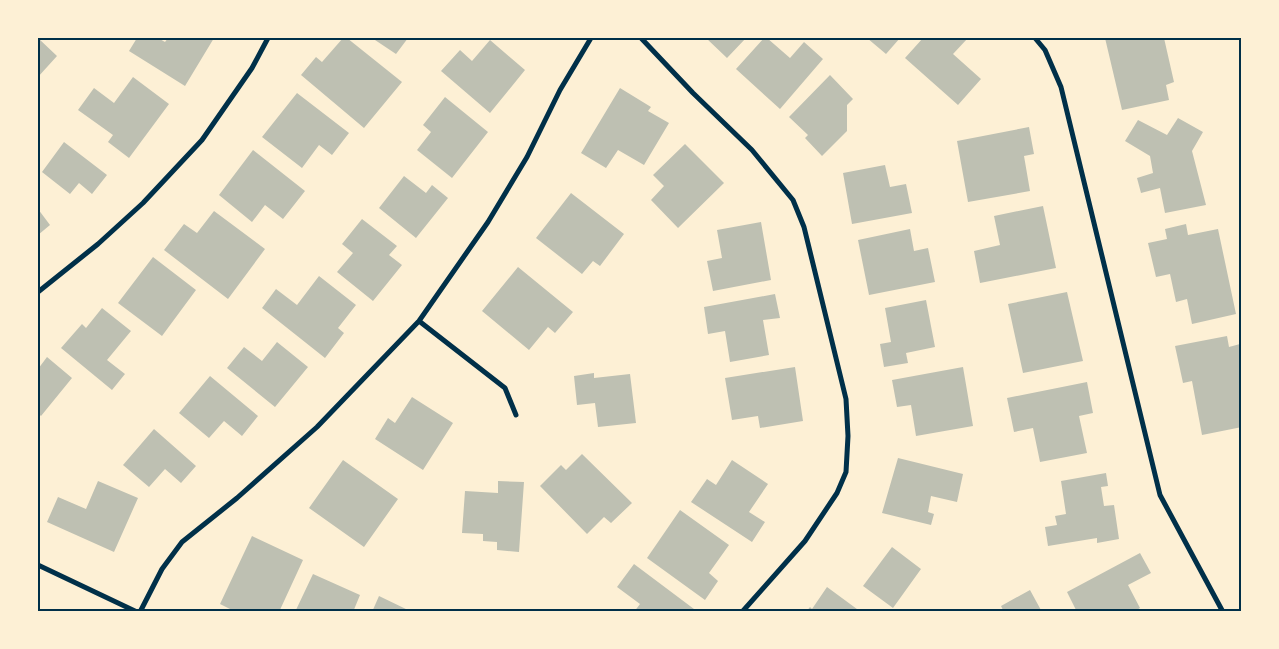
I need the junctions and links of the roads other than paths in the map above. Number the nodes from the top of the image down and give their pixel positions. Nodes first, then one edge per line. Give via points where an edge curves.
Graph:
1 (268, 38) edge
2 (591, 38) edge
3 (641, 38) edge
4 (1035, 38) edge
5 (38, 292) edge
6 (419, 321) junction
7 (516, 415) dead end
8 (38, 565) edge
9 (138, 612) edge
10 (742, 612) edge
11 (1222, 612) edge

1 - 5 street via 252,68 202,140 98,244
2 - 6 street via 488,222
3 - 10 street via 752,150 793,200 804,227 846,399 846,472 837,493 805,541
4 - 11 street via 1045,50 1061,87 1160,495
6 - 7 street via 505,388
6 - 9 street via 317,427 182,542 162,569
8 - 9 street

